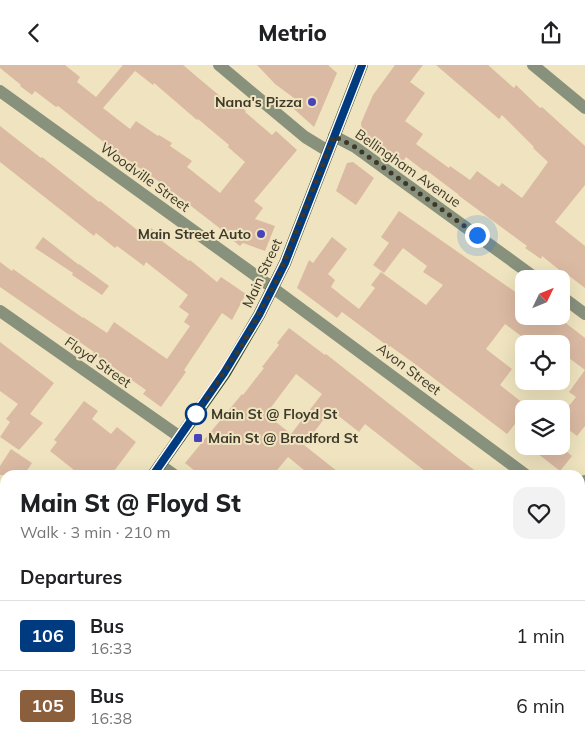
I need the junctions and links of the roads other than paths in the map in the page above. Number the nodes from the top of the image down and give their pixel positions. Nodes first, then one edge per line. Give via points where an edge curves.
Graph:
1 (219, 65) edge
2 (362, 65) edge
3 (533, 65) edge
4 (0, 91) edge
5 (585, 108) edge
6 (334, 136) junction
7 (328, 151) junction
8 (525, 270) edge
9 (273, 287) junction
10 (570, 303) edge
11 (0, 311) edge
12 (585, 314) edge
13 (180, 437) junction
14 (156, 470) edge
15 (519, 470) edge

1 - 7 street via 305,137
2 - 6 main road, Main Street
3 - 5 street
4 - 9 street, Woodville Street
6 - 7 main road, Main Street
6 - 8 street, Bellingham Avenue via 355,147
7 - 9 main road, Main Street
9 - 13 main road, Main Street via 244,342
9 - 15 street, Avon Street
10 - 12 street
11 - 13 street, Floyd Street
13 - 14 main road, Main Street

